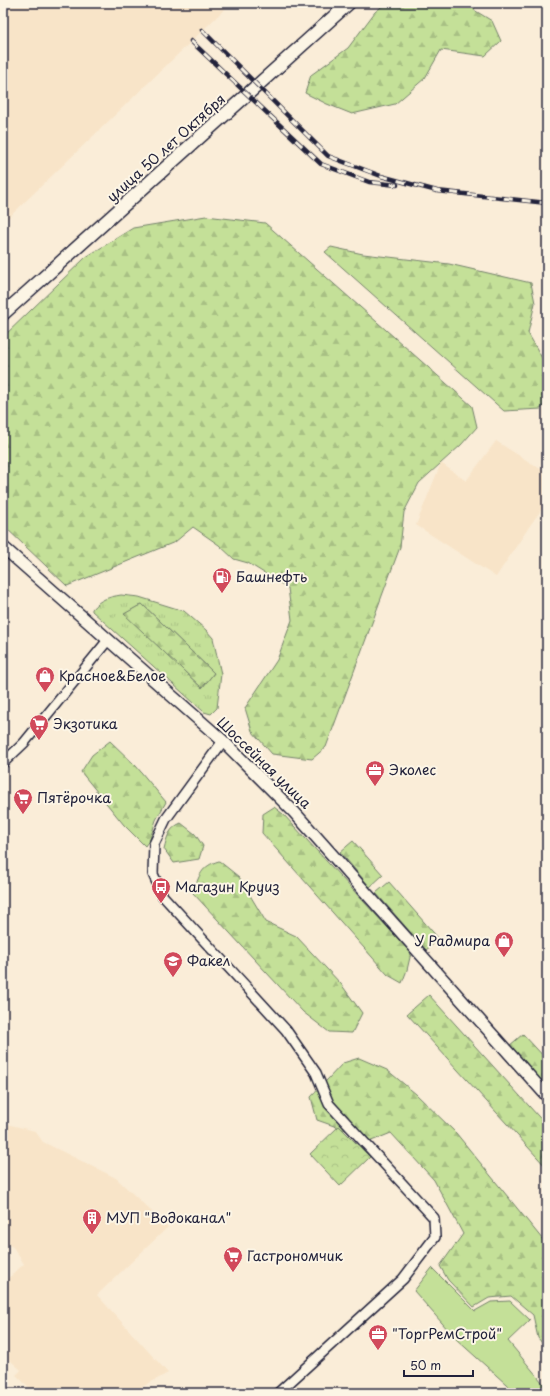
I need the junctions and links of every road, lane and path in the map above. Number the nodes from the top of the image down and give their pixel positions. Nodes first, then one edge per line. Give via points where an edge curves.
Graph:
1 (349, 3) edge
2 (3, 314) edge
3 (3, 547) edge
4 (108, 640) junction
5 (223, 741) junction
6 (3, 763) edge
7 (547, 1096) edge
8 (278, 1393) edge

1 - 2 main road, улица 50 лет Октября
3 - 4 street, Шоссейная улица
4 - 5 street, Шоссейная улица
4 - 6 street via 24,743
5 - 7 street, Шоссейная улица via 294,812
5 - 8 street via 166,818 154,844 153,874 156,881 163,896 286,1030 316,1073 328,1104 434,1218 435,1237 403,1279

